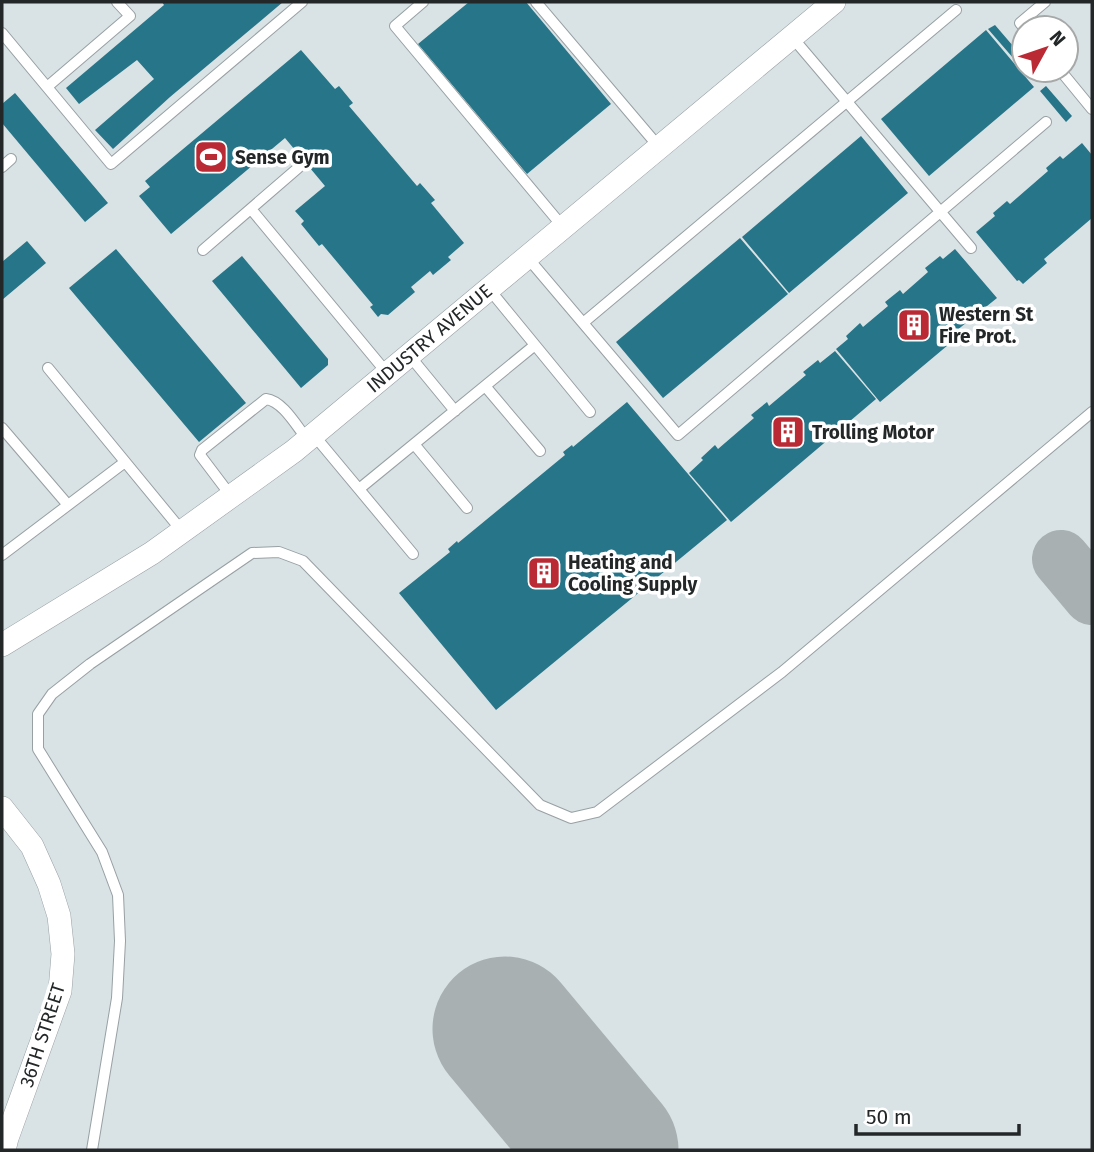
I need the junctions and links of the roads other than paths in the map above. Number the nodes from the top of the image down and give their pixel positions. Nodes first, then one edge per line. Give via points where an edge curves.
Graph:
1 (117, 2) edge
2 (302, 2) edge
3 (423, 2) edge
4 (536, 2) edge
5 (834, 2) edge
6 (956, 10) dead end
7 (2, 33) edge
8 (792, 37) junction
9 (1071, 84) edge
10 (47, 87) junction
11 (846, 102) junction
12 (1092, 109) edge
13 (1046, 122) dead end
14 (659, 148) junction
15 (11, 159) dead end
16 (2, 167) edge
17 (298, 169) dead end
18 (251, 209) junction
19 (940, 212) junction
20 (563, 227) junction
21 (971, 248) dead end
22 (203, 250) dead end
23 (527, 257) junction
24 (489, 289) junction
25 (583, 323) junction
26 (535, 345) junction
27 (409, 355) junction
28 (48, 368) dead end
29 (387, 373) junction
30 (485, 386) junction
31 (455, 411) junction
32 (590, 412) dead end
33 (1092, 412) edge
34 (2, 428) edge
35 (310, 437) junction
36 (414, 444) junction
37 (540, 451) dead end
38 (125, 462) junction
39 (359, 489) junction
40 (231, 496) junction
41 (68, 505) junction
42 (467, 508) dead end
43 (183, 531) junction
44 (413, 554) dead end
45 (2, 555) edge
46 (2, 645) edge
47 (2, 808) edge
48 (5, 1150) edge
49 (92, 1150) edge

1 - 10 lane via 130,16
2 - 10 lane via 111,164
3 - 20 lane via 395,26
4 - 14 lane
5 - 8 street, INDUSTRY AVENUE
6 - 11 lane
7 - 10 lane
8 - 11 lane
8 - 14 street, INDUSTRY AVENUE
9 - 12 lane
11 - 19 lane
11 - 25 lane
13 - 19 lane
14 - 20 street, INDUSTRY AVENUE
15 - 16 lane
17 - 18 lane
18 - 22 lane
18 - 29 lane
19 - 21 lane
19 - 25 lane via 678,435
20 - 23 street, INDUSTRY AVENUE
23 - 24 street, INDUSTRY AVENUE
23 - 25 lane
24 - 26 lane
24 - 27 street, INDUSTRY AVENUE
26 - 30 lane
26 - 32 lane
27 - 29 street, INDUSTRY AVENUE
27 - 31 lane
28 - 38 lane
29 - 35 street, INDUSTRY AVENUE
30 - 31 lane
30 - 37 lane
31 - 36 lane
33 - 49 lane via 782,672 597,812 571,818 540,806 303,561 279,552 252,553 90,664 52,694 38,714 38,749 102,852 118,895 117,998
34 - 41 lane
35 - 39 lane
35 - 40 street, INDUSTRY AVENUE
35 - 40 lane via 266,399 201,450 200,455
36 - 39 lane
36 - 42 lane
38 - 41 lane
38 - 43 lane
39 - 44 lane
40 - 43 street, INDUSTRY AVENUE
41 - 45 lane
43 - 46 street, INDUSTRY AVENUE
47 - 48 street, 36TH STREET via 32,846 49,884 59,916 63,954 60,991

